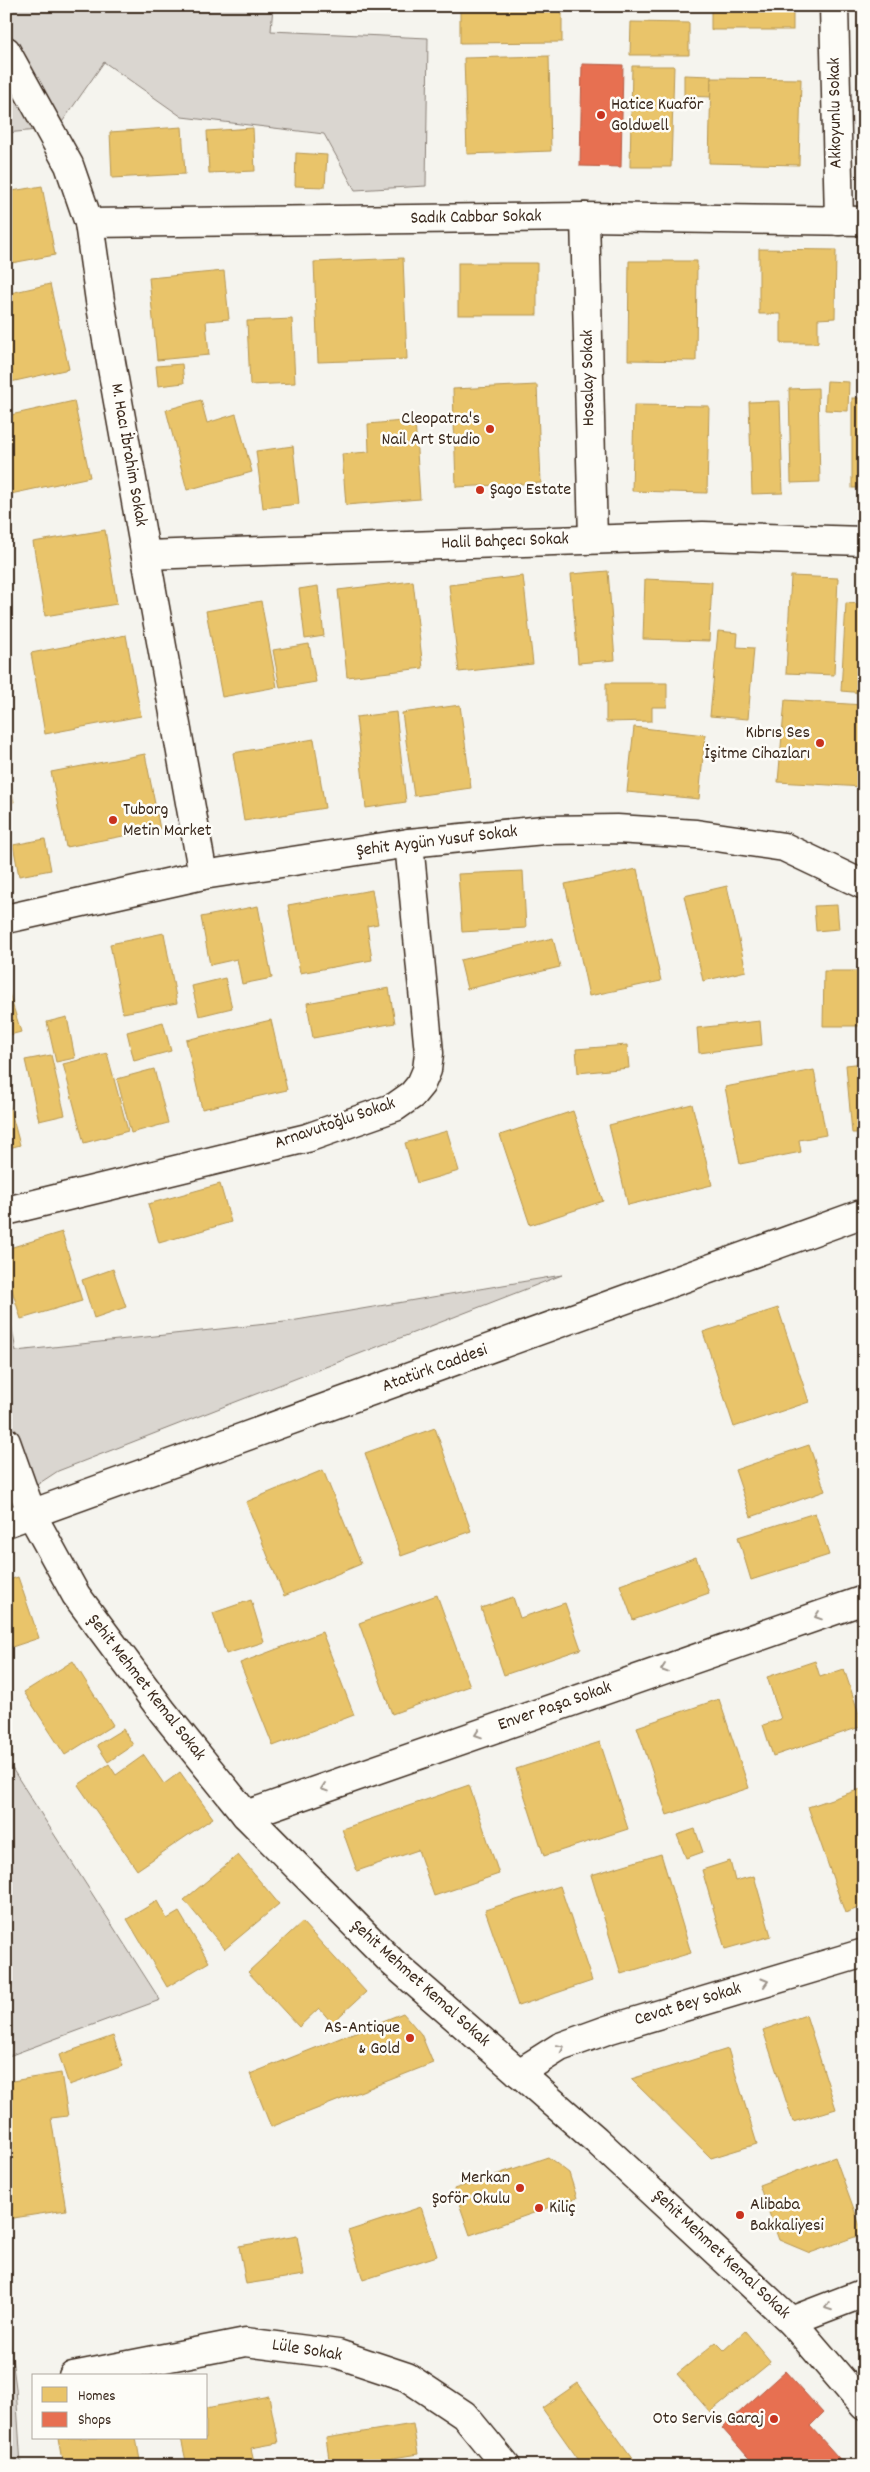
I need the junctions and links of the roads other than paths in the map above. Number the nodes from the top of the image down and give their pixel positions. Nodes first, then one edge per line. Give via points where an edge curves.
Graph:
1 (834, 6) edge
2 (6, 51) edge
3 (585, 217) junction
4 (851, 221) edge
5 (89, 224) junction
6 (593, 539) junction
7 (864, 541) edge
8 (146, 555) junction
9 (409, 843) junction
10 (203, 875) junction
11 (864, 885) edge
12 (6, 919) edge
13 (6, 1211) edge
14 (864, 1213) edge
15 (6, 1442) edge
16 (32, 1515) junction
17 (6, 1523) edge
18 (864, 1600) edge
19 (246, 1815) junction
20 (864, 1953) edge
21 (519, 2073) junction
22 (864, 2293) edge
23 (792, 2320) junction
24 (83, 2374) edge
25 (864, 2406) edge
26 (506, 2466) edge

1 - 4 street, Akkoyunlu Sokak
2 - 5 street, M. Hacı İbrahim Sokak via 69,165
3 - 4 street, Sadık Cabbar Sokak
3 - 5 street, Sadık Cabbar Sokak
3 - 6 street, Hosalay Sokak
5 - 8 street, M. Hacı İbrahim Sokak
6 - 7 street, Halil Bahçecı Sokak via 703,536
6 - 8 street, Halil Bahçecı Sokak
8 - 10 street, M. Hacı İbrahim Sokak
9 - 10 street, Şehit Aygün Yusuf Sokak
9 - 11 street, Şehit Aygün Yusuf Sokak via 544,830 617,829 696,834 784,847
9 - 13 street, Arnavutoğlu Sokak via 429,1053 427,1070 412,1095 395,1107 306,1138
10 - 12 street, Şehit Aygün Yusuf Sokak
14 - 16 street, Atatürk Caddesi
15 - 16 street, Şehit Mehmet Kemal Sokak
16 - 17 street, Atatürk Caddesi
16 - 19 street, Şehit Mehmet Kemal Sokak via 76,1596 107,1640
18 -> 19 street, Enver Paşa Sokak
19 - 21 street, Şehit Mehmet Kemal Sokak via 392,1962
21 -> 20 street, Cevat Bey Sokak via 560,2047 608,2030
21 - 23 street, Şehit Mehmet Kemal Sokak
22 -> 23 street
23 - 25 street, Şehit Mehmet Kemal Sokak
24 - 26 street, Lüle Sokak via 246,2342 338,2354 407,2377 464,2415

